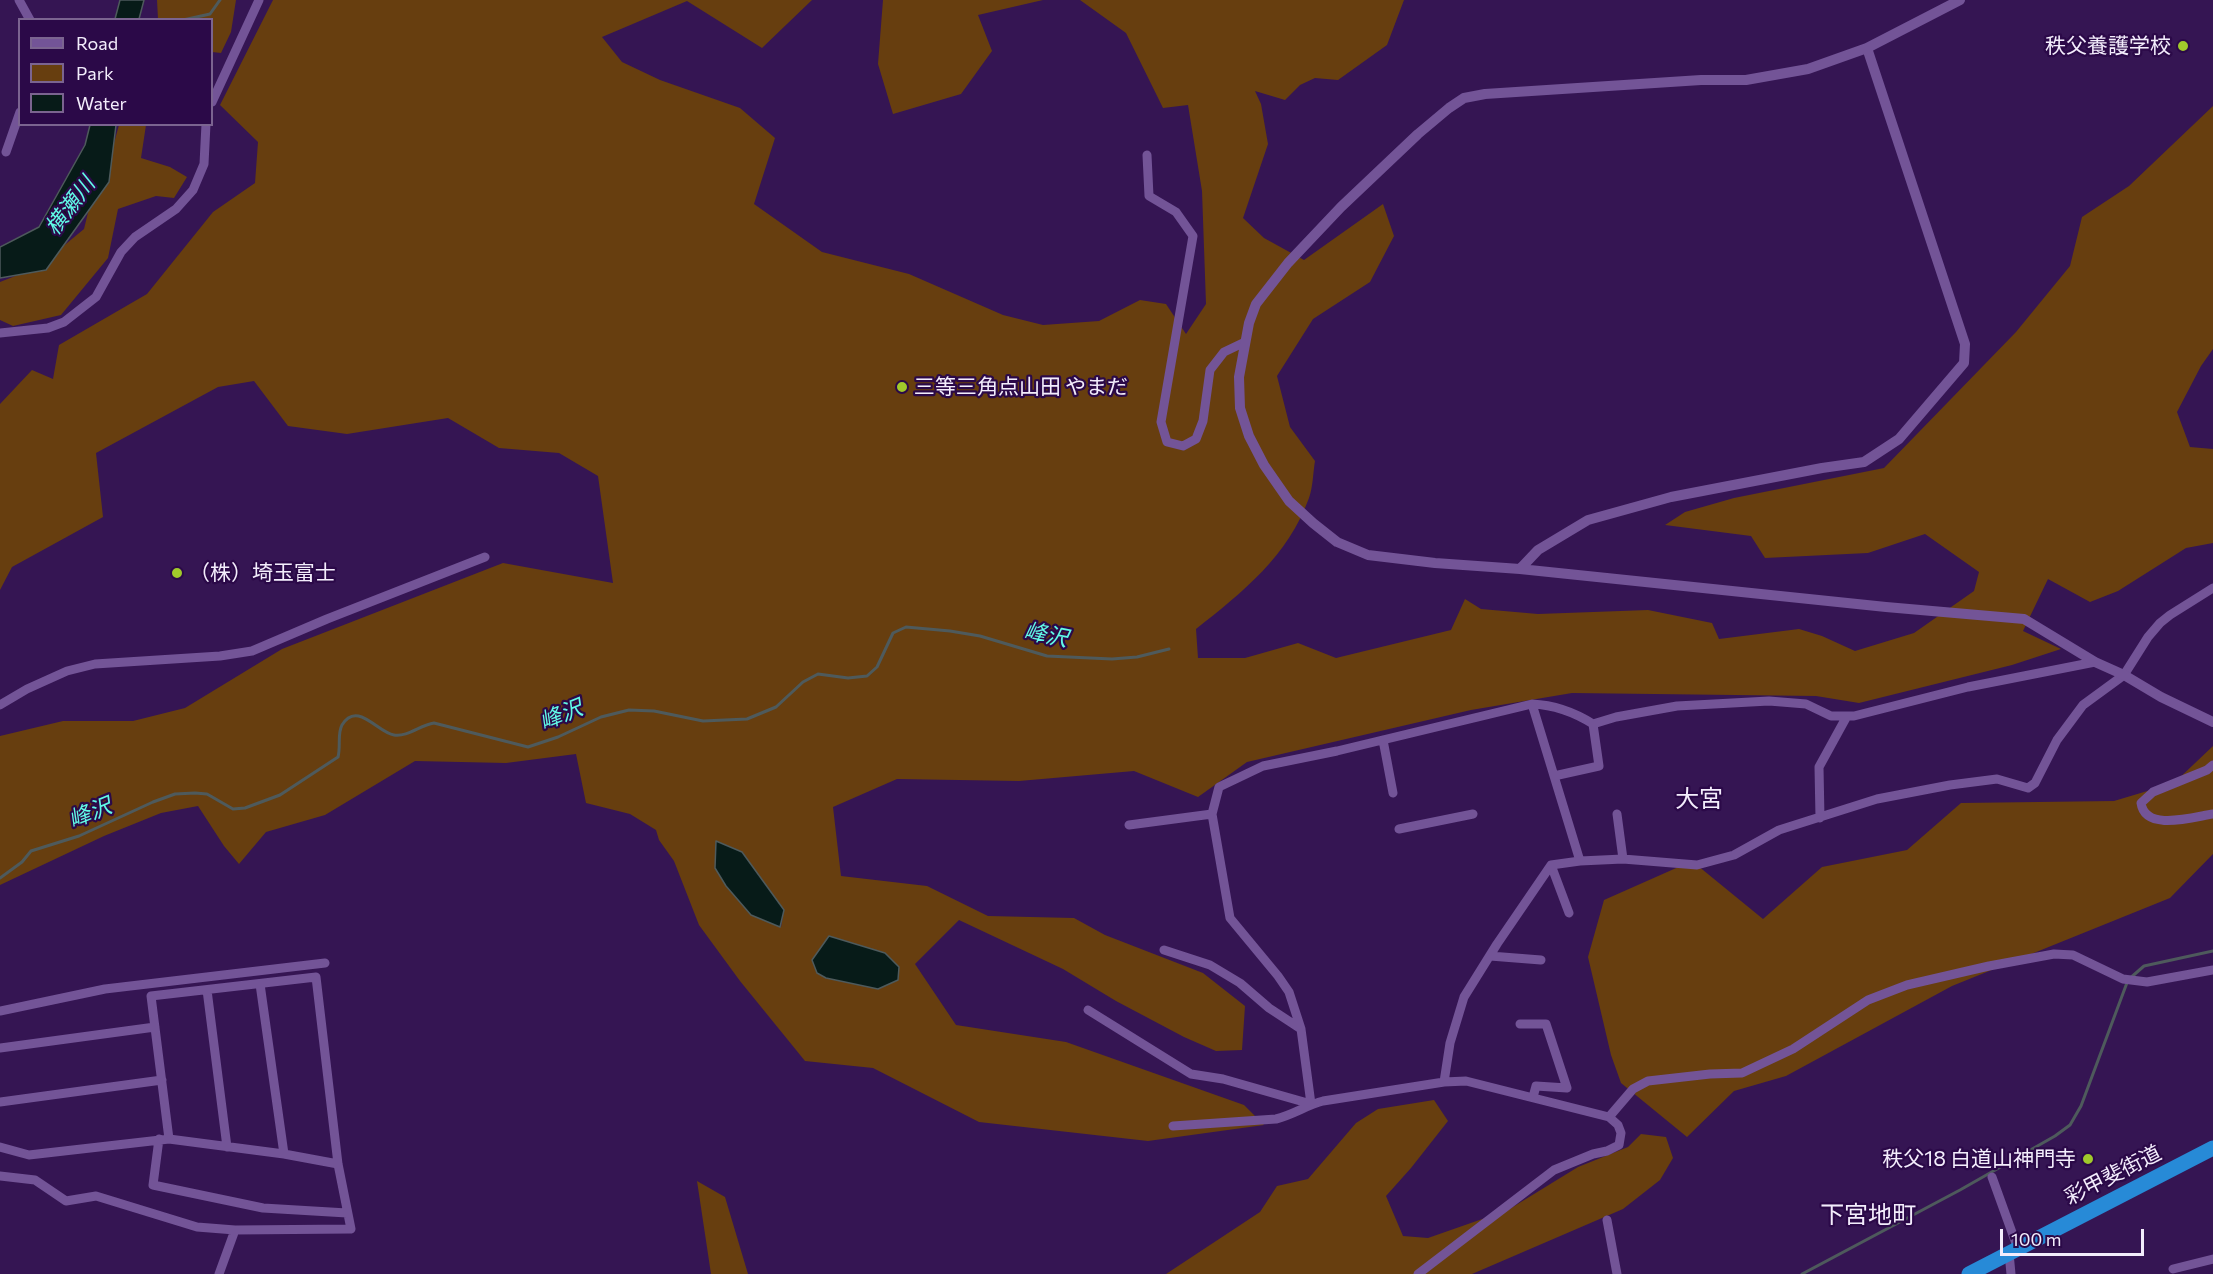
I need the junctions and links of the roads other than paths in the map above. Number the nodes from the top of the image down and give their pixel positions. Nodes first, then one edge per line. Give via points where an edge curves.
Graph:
1 (19, 0) edge
2 (259, 0) edge
3 (1960, 0) edge
4 (29, 18) edge
5 (1867, 48) junction
6 (213, 100) edge
7 (18, 118) edge
8 (206, 126) edge
9 (6, 152) dead end
10 (1147, 155) dead end
11 (0, 333) edge
12 (1245, 342) junction
13 (485, 557) dead end
14 (1520, 569) junction
15 (2213, 588) edge
16 (2095, 662) junction
17 (2124, 675) junction
18 (1533, 704) junction
19 (0, 705) edge
20 (1847, 716) junction
21 (2213, 722) edge
22 (1593, 724) junction
23 (1383, 740) junction
24 (2213, 765) edge
25 (1554, 776) junction
26 (1393, 794) dead end
27 (1212, 814) junction
28 (1473, 814) dead end
29 (1617, 814) dead end
30 (2213, 814) edge
31 (1820, 818) junction
32 (1129, 825) dead end
33 (1399, 830) dead end
34 (1623, 859) junction
35 (1580, 861) junction
36 (1551, 865) junction
37 (1569, 913) dead end
38 (1164, 950) dead end
39 (1490, 956) junction
40 (1541, 960) dead end
41 (325, 963) dead end
42 (2213, 970) edge
43 (260, 984) junction
44 (207, 990) junction
45 (1088, 1010) dead end
46 (0, 1011) edge
47 (1520, 1024) dead end
48 (155, 1027) junction
49 (1301, 1029) junction
50 (0, 1048) edge
51 (162, 1080) junction
52 (1444, 1082) junction
53 (1533, 1096) junction
54 (0, 1102) edge
55 (1311, 1104) junction
56 (1609, 1117) junction
57 (1173, 1126) dead end
58 (164, 1139) junction
59 (0, 1147) edge
60 (227, 1147) junction
61 (2213, 1148) edge
62 (284, 1154) junction
63 (338, 1164) junction
64 (0, 1176) edge
65 (1992, 1177) dead end
66 (347, 1213) junction
67 (1606, 1220) dead end
68 (235, 1230) junction
69 (2013, 1251) junction
70 (2213, 1259) edge
71 (2173, 1269) dead end
72 (219, 1274) edge
73 (1418, 1274) edge
74 (1617, 1274) edge
75 (1969, 1274) edge
76 (2011, 1274) edge

1 - 4 street
2 - 6 street
3 - 5 street
5 - 12 street via 1808,69 1746,80 1464,98 1418,134 1288,263 1256,304
5 - 14 street via 1965,344 1964,363 1899,439 1864,462 1671,497 1588,520 1538,550
7 - 9 street
8 - 11 street via 204,164 193,190 176,209 135,237 121,252 96,297 64,322 48,328
10 - 12 street via 1149,196 1176,212 1193,236 1161,422 1167,442 1183,446 1196,439 1203,422 1210,370 1224,352
12 - 14 street via 1239,377 1240,408 1249,436 1289,501 1336,542 1368,555
13 - 19 street via 252,651 95,664 27,688
14 - 16 street via 2024,619
15 - 17 street via 2160,623
16 - 17 street
16 - 20 street
17 - 21 street
17 - 31 street via 2083,705 2057,740 2035,783 2028,788 1997,779 1950,785 1877,799
18 - 22 street via 1578,715
18 - 23 street
18 - 25 street
20 - 22 street via 1831,716 1806,704 1769,701 1677,706
20 - 31 street via 1819,767
22 - 25 street via 1599,766
23 - 26 street
23 - 27 street via 1263,766 1219,787
24 - 30 street via 2153,792 2141,803 2147,816 2162,821
25 - 35 street
27 - 32 street
27 - 49 street via 1230,918 1289,992
28 - 33 street
29 - 34 street
31 - 34 street via 1779,830 1734,855 1697,865
34 - 35 street
35 - 36 street
36 - 37 street
36 - 39 street
38 - 49 street via 1210,965
39 - 40 street
39 - 52 street via 1464,997 1450,1043
41 - 46 street via 105,989
42 - 56 street via 2147,982 2123,979 2073,955 2054,954 1907,985 1868,1000 1793,1049 1742,1073 1648,1081 1634,1089
43 - 44 street
43 - 62 street
43 - 63 street via 316,977
44 - 48 street via 151,996
44 - 60 street
45 - 55 street via 1191,1074
47 - 53 street via 1546,1024 1567,1088 1536,1086
48 - 50 street
48 - 51 street
49 - 55 street
51 - 54 street
51 - 58 street
52 - 53 street via 1466,1081
52 - 55 street
53 - 56 street
55 - 57 street via 1276,1119
56 - 73 street via 1621,1133 1619,1145 1554,1170
58 - 59 street via 29,1155
58 - 60 street
58 - 66 street via 153,1185 263,1208
60 - 62 street
61 - 69 highway, 彩甲斐街道
62 - 63 street
63 - 66 street
64 - 68 street via 35,1180 66,1201 96,1196 197,1227
65 - 69 street
66 - 68 street via 351,1229
67 - 74 street
68 - 72 street
69 - 75 highway, 彩甲斐街道
69 - 76 street
70 - 71 street

